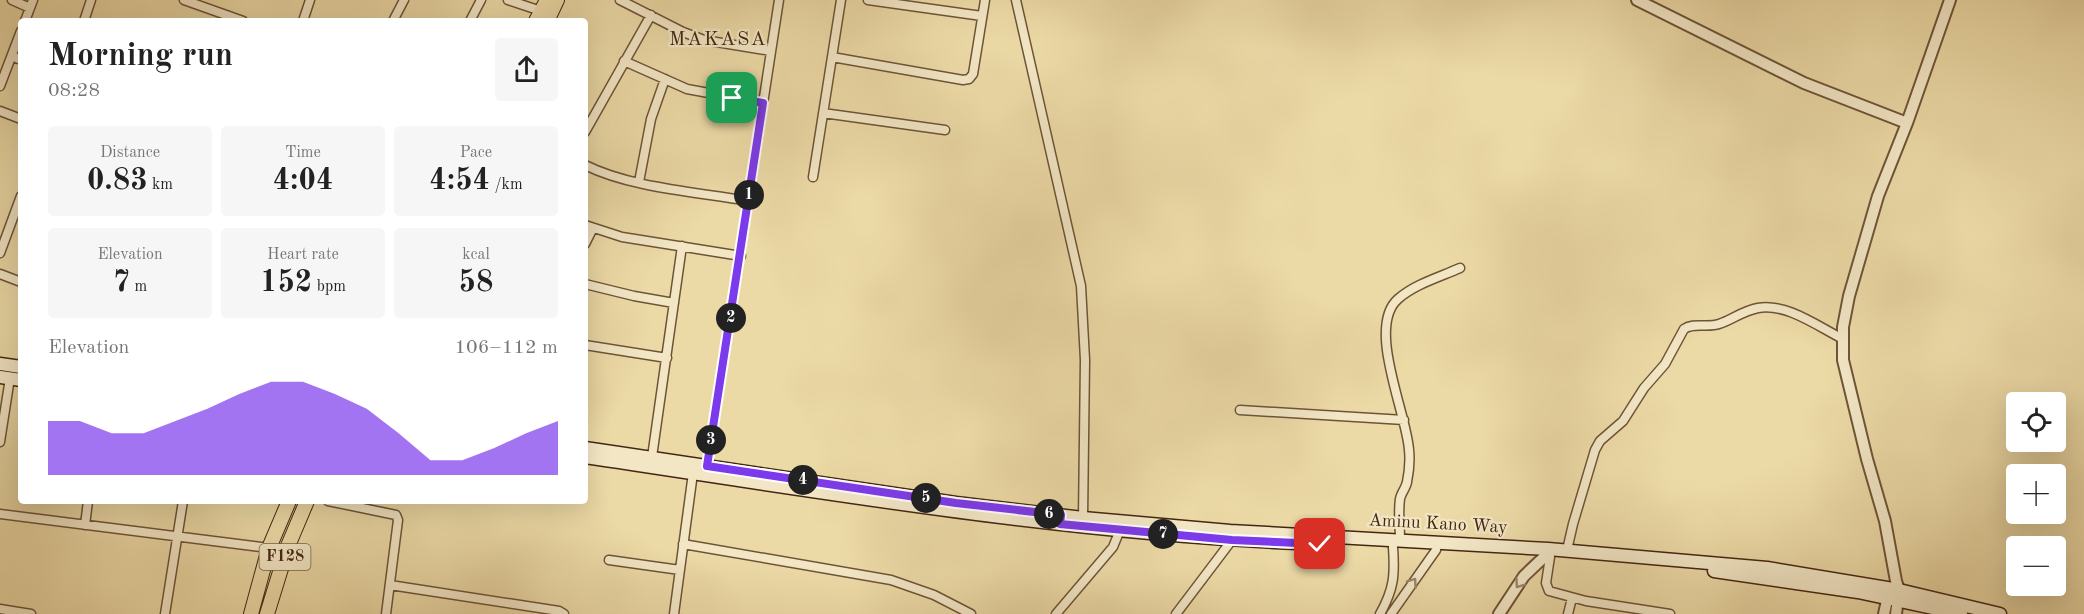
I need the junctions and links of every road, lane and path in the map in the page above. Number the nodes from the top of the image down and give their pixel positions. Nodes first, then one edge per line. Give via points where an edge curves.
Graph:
1 (12, 0) edge
2 (91, 0) edge
3 (184, 0) edge
4 (310, 0) edge
5 (404, 0) edge
6 (481, 0) edge
7 (508, 0) edge
8 (557, 0) edge
9 (620, 0) edge
10 (779, 0) edge
11 (841, 0) edge
12 (871, 0) edge
13 (985, 0) edge
14 (1016, 0) edge
15 (1637, 0) edge
16 (1950, 0) edge
17 (31, 4) edge
18 (929, 4) edge
19 (542, 13) edge
20 (651, 15) junction
21 (982, 16) junction
22 (85, 18) edge
23 (235, 18) edge
24 (304, 18) edge
25 (395, 18) edge
26 (472, 18) edge
27 (18, 39) edge
28 (771, 51) junction
29 (12, 56) junction
30 (832, 57) junction
31 (18, 59) edge
32 (624, 61) junction
33 (665, 79) junction
34 (0, 86) edge
35 (763, 103) junction
36 (0, 111) edge
37 (823, 113) junction
38 (18, 118) edge
39 (1907, 123) junction
40 (588, 127) edge
41 (945, 130) dead end
42 (588, 166) edge
43 (813, 177) dead end
44 (639, 182) junction
45 (748, 201) junction
46 (18, 204) edge
47 (589, 226) edge
48 (682, 246) junction
49 (0, 253) edge
50 (741, 256) junction
51 (1460, 268) dead end
52 (0, 274) edge
53 (18, 281) edge
54 (588, 285) edge
55 (674, 303) junction
56 (1843, 339) junction
57 (588, 345) edge
58 (667, 358) junction
59 (0, 364) edge
60 (18, 367) edge
61 (10, 378) edge
62 (3, 404) edge
63 (1240, 410) dead end
64 (1404, 420) junction
65 (0, 442) edge
66 (588, 448) edge
67 (588, 457) edge
68 (652, 457) junction
69 (707, 466) junction
70 (693, 473) junction
71 (730, 474) junction
72 (88, 504) edge
73 (183, 504) edge
74 (288, 504) edge
75 (306, 504) edge
76 (343, 504) edge
77 (0, 514) edge
78 (1083, 518) junction
79 (1060, 520) junction
80 (85, 525) junction
81 (1120, 530) junction
82 (178, 535) junction
83 (1232, 540) junction
84 (1396, 543) junction
85 (683, 544) junction
86 (269, 548) junction
87 (1436, 550) junction
88 (1567, 550) junction
89 (1547, 557) junction
90 (609, 560) dead end
91 (680, 570) junction
92 (390, 585) junction
93 (1894, 591) junction
94 (1572, 598) junction
95 (0, 609) edge
96 (1624, 610) edge
97 (31, 614) edge
98 (165, 614) edge
99 (251, 614) edge
100 (267, 614) edge
101 (386, 614) edge
102 (564, 614) edge
103 (674, 614) edge
104 (970, 614) edge
105 (1056, 614) edge
106 (1176, 614) edge
107 (1380, 614) edge
108 (1391, 614) edge
109 (1499, 614) edge
110 (1568, 614) edge
111 (1670, 614) edge
112 (1884, 614) edge
113 (1896, 614) edge
114 (1962, 614) edge
115 (2000, 614) edge

1 - 17 street
2 - 22 street
3 - 23 street
4 - 24 street
5 - 25 street
6 - 26 street
7 - 19 street
8 - 19 main road
9 - 20 street
10 - 28 street
11 - 30 street
12 - 18 street
13 - 21 street
14 - 78 street via 1081,286 1085,360
15 - 39 street via 1804,83
16 - 39 street
18 - 21 street
20 - 28 street via 704,40
20 - 32 street
21 - 30 street via 969,79
27 - 29 street
28 - 35 street
29 - 31 street
29 - 34 street
30 - 37 street
32 - 33 street
32 - 40 street
33 - 35 street via 687,89
33 - 44 street via 651,119
35 - 45 street
36 - 38 street
37 - 41 street
37 - 43 street
39 - 56 street via 1878,196 1849,297
42 - 44 street
44 - 45 street
45 - 50 street
46 - 49 street
47 - 48 street via 622,237
48 - 50 street
48 - 55 street
50 - 69 street
51 - 64 street via 1410,290 1396,300 1388,315 1389,365
52 - 53 street
54 - 55 street
55 - 58 street
56 - 88 street via 1778,307 1758,308 1707,327 1688,326 1623,421 1598,445
56 - 93 street via 1843,360 1885,521
57 - 58 street
58 - 68 street
59 - 60 main road
61 - 62 street
62 - 65 street
63 - 64 street
64 - 84 street via 1410,450
66 - 68 main road, Aminu Kano Way
67 - 70 main road, Aminu Kano Way
68 - 69 main road, Aminu Kano Way
69 - 71 main road, Aminu Kano Way
70 - 71 main road, Aminu Kano Way
70 - 85 street
71 - 79 main road, Aminu Kano Way via 924,508
72 - 80 street
73 - 82 street
74 - 86 main road, F128
75 - 100 main road, F128
76 - 92 street via 396,515
77 - 80 street
78 - 79 main road, Aminu Kano Way
78 - 84 main road, Aminu Kano Way
79 - 81 main road, Aminu Kano Way
80 - 82 street
81 - 83 main road, Aminu Kano Way
81 - 105 street via 1113,547
82 - 86 street
82 - 98 street
83 - 84 main road, Aminu Kano Way
83 - 106 street
84 - 87 main road, Aminu Kano Way
84 - 88 main road, Aminu Kano Way
84 - 107 street via 1391,592
85 - 91 street
85 - 104 street via 891,580 934,595
86 - 99 main road, F128
87 - 89 main road, Aminu Kano Way
108 -> 87 street
88 - 93 main road, Aminu Kano Way via 1767,568
89 - 93 main road, Aminu Kano Way
89 - 94 street via 1549,591
89 -> 109 street via 1524,576
90 - 91 street
91 - 103 street
92 - 101 street
92 - 102 street
93 - 112 street
93 - 113 street
93 - 114 main road, Aminu Kano Way
93 - 115 main road, Aminu Kano Way
94 - 96 street
94 - 110 street
95 - 97 street
96 - 111 street

